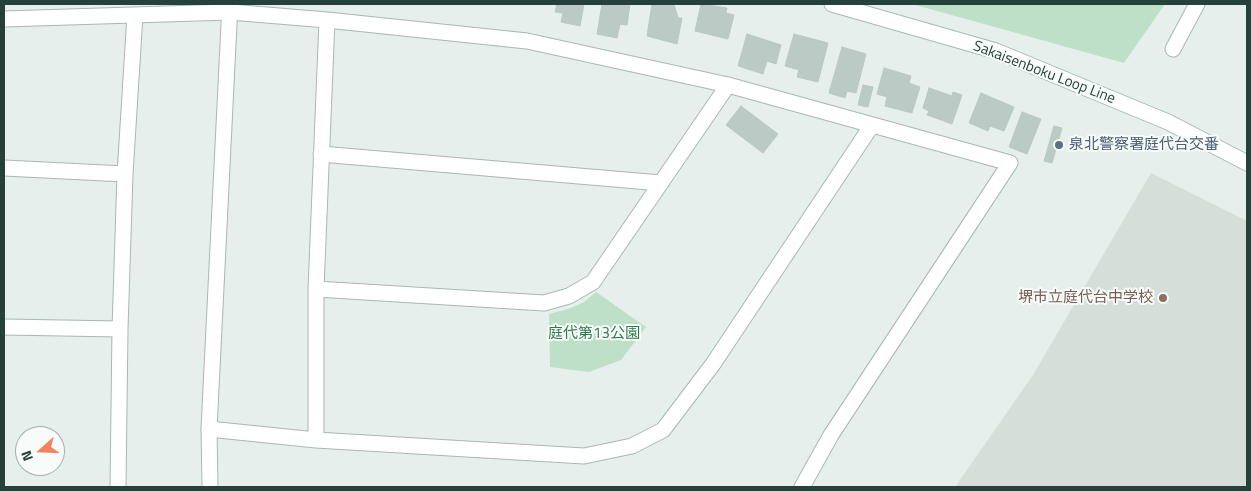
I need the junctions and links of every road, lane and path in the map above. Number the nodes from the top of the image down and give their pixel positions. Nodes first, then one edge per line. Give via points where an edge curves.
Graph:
1 (832, 4) edge
2 (1198, 4) edge
3 (230, 8) edge
4 (134, 16) junction
5 (4, 19) edge
6 (327, 20) junction
7 (1173, 49) dead end
8 (728, 85) junction
9 (872, 125) junction
10 (321, 154) junction
11 (1247, 163) edge
12 (4, 168) edge
13 (125, 174) junction
14 (661, 183) junction
15 (316, 290) junction
16 (4, 327) edge
17 (120, 329) junction
18 (210, 429) junction
19 (316, 440) junction
20 (118, 487) edge
21 (210, 487) edge
22 (802, 487) edge

1 - 11 street, Sakaisenboku Loop Line via 996,51 1168,122
2 - 7 street
3 - 4 street
3 - 6 street
3 - 18 street
4 - 5 street
4 - 13 street
6 - 8 street via 527,41
6 - 10 street
8 - 9 street
8 - 14 street
9 - 19 street via 713,364 663,430 632,446 584,456
9 - 22 street via 1010,163 831,435
10 - 14 street
10 - 15 street
12 - 13 street
13 - 17 street
14 - 15 street via 593,282 569,296 544,303
15 - 19 street
16 - 17 street
17 - 20 street
18 - 19 street
18 - 21 street

